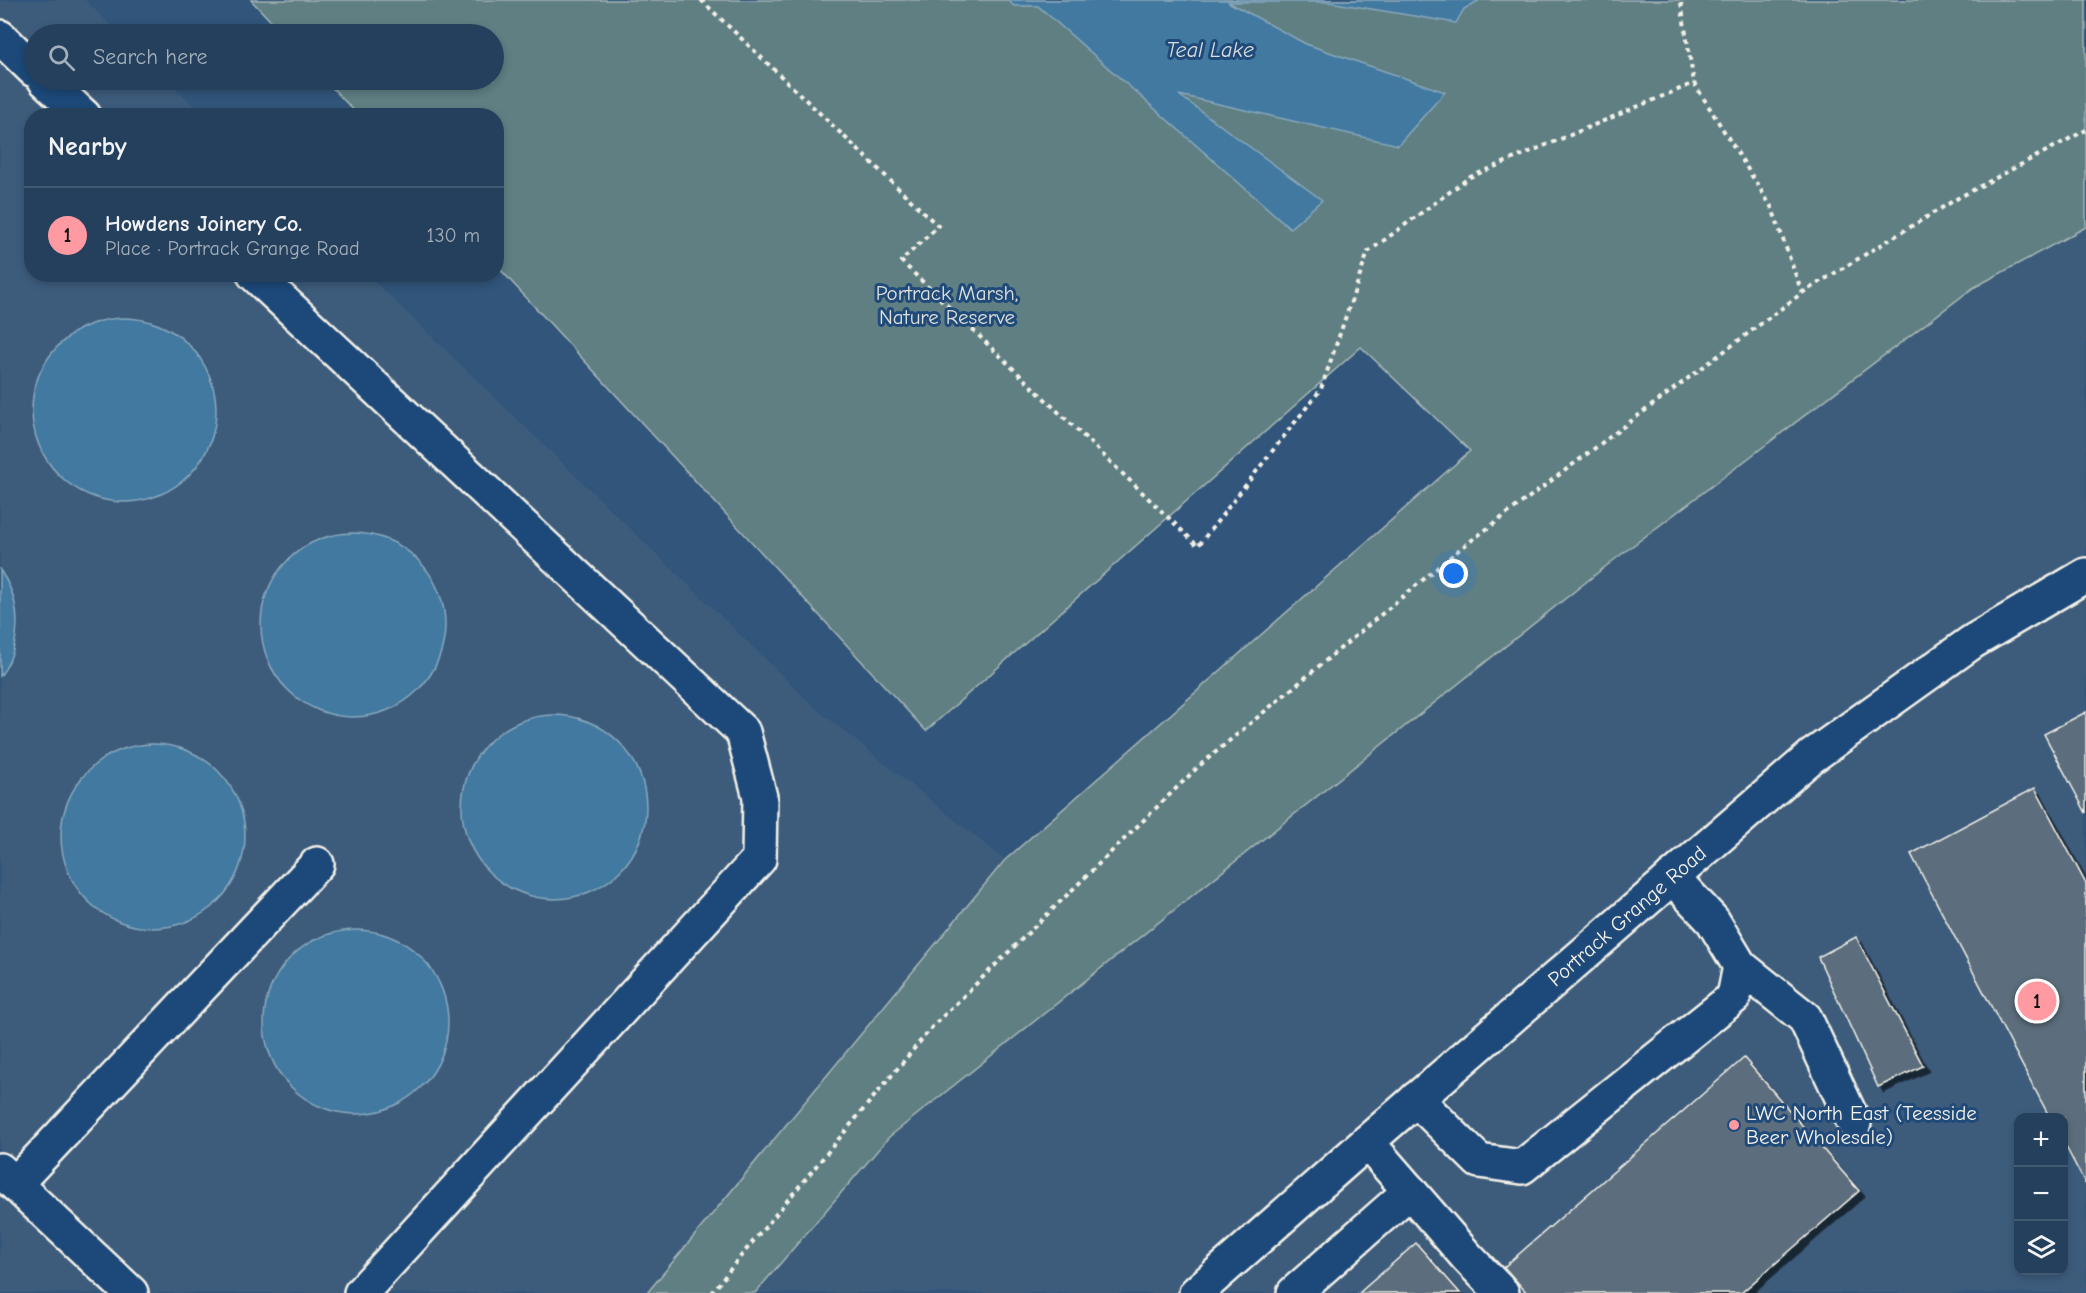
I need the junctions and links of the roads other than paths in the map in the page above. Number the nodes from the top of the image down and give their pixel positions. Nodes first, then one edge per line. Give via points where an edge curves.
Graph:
1 (0, 37) edge
2 (24, 60) edge
3 (56, 90) edge
4 (75, 108) edge
5 (263, 282) edge
6 (2086, 575) edge
7 (317, 864) dead end
8 (1672, 877) junction
9 (1740, 966) junction
10 (1416, 1100) junction
11 (1854, 1123) dead end
12 (1367, 1142) junction
13 (8, 1177) edge
14 (1410, 1191) junction
15 (130, 1293) edge
16 (361, 1293) edge
17 (1196, 1293) edge
18 (1294, 1293) edge
19 (1502, 1293) edge

1 - 2 street
3 - 4 street
5 - 16 street via 743,732 760,797 759,859
6 - 8 street, Portrack Grange Road via 1972,642 1811,757
7 - 13 street
8 - 9 street via 1713,921
8 - 10 street, Portrack Grange Road
9 - 10 street via 1734,997 1522,1167 1479,1161
9 - 11 street via 1805,1018
10 - 12 street, Portrack Grange Road
12 - 14 street
12 - 17 street, Portrack Grange Road
13 - 15 street
14 - 18 street
14 - 19 street

